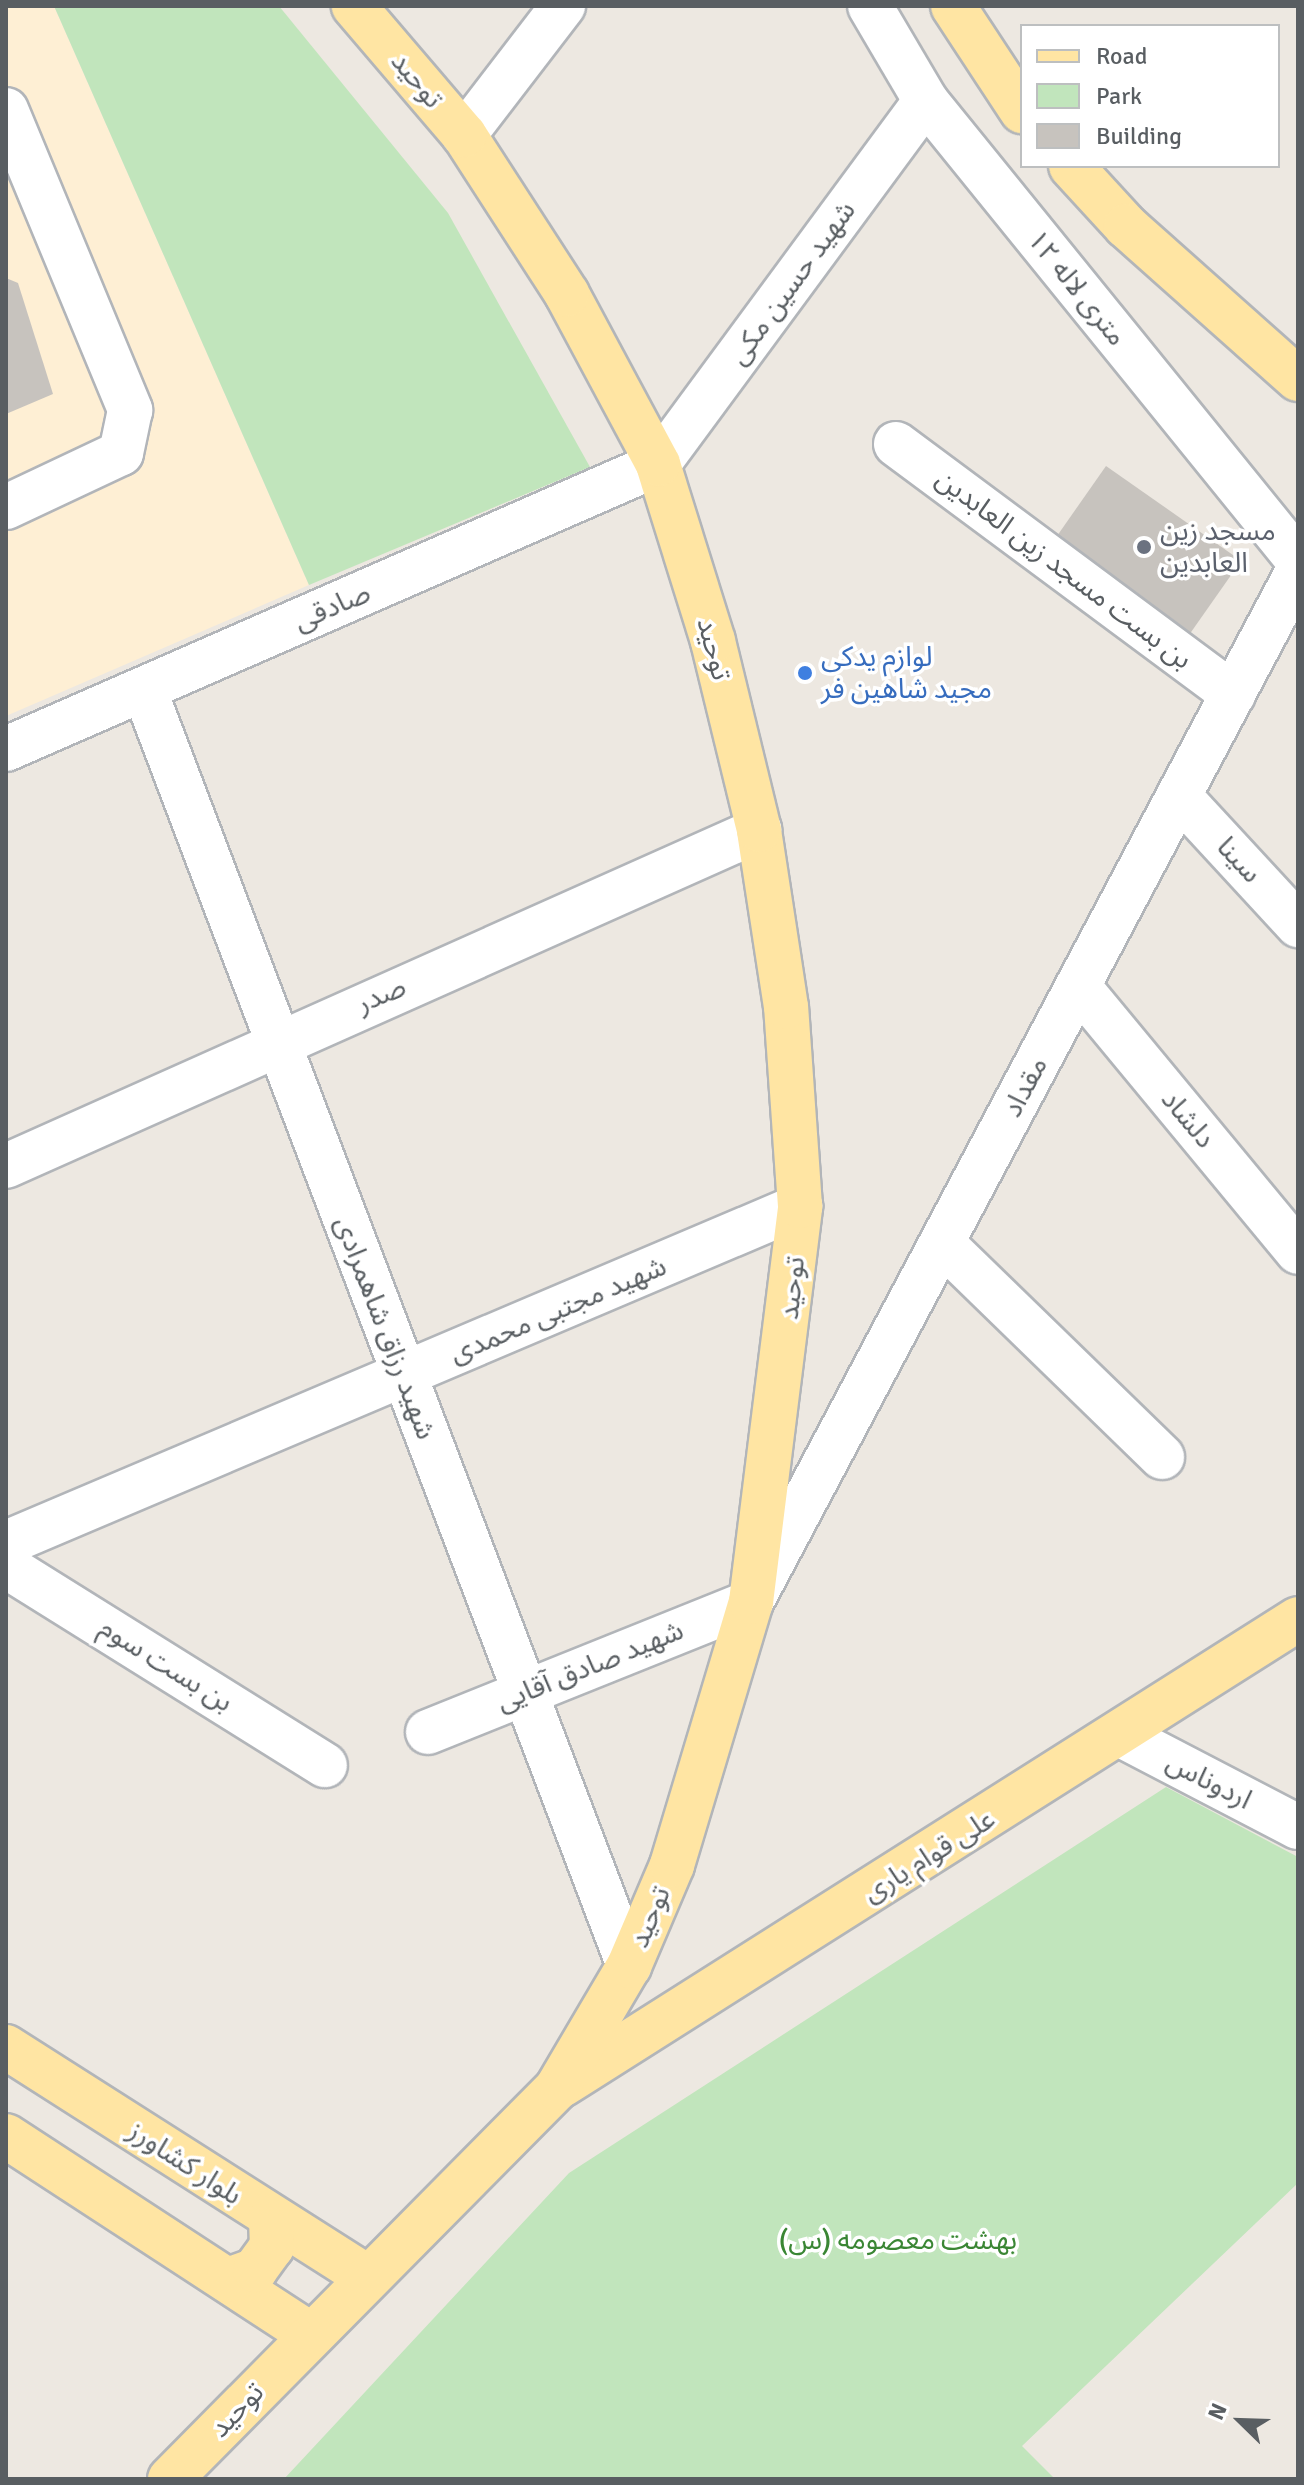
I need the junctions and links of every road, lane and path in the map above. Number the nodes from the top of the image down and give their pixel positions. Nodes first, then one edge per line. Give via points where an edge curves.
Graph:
1 (354, 6) edge
2 (563, 6) edge
3 (870, 6) edge
4 (953, 6) edge
5 (926, 101) junction
6 (1020, 108) edge
7 (6, 110) edge
8 (464, 135) junction
9 (1073, 168) edge
10 (1298, 379) edge
11 (896, 444) dead end
12 (658, 464) junction
13 (6, 507) edge
14 (1296, 576) edge
15 (144, 689) junction
16 (1233, 694) junction
17 (6, 749) edge
18 (1179, 796) junction
19 (759, 830) junction
20 (1298, 925) edge
21 (1078, 986) junction
22 (276, 1041) junction
23 (6, 1166) edge
24 (800, 1206) junction
25 (942, 1243) junction
26 (1298, 1252) edge
27 (403, 1377) junction
28 (1162, 1457) dead end
29 (6, 1543) edge
30 (6, 1566) edge
31 (751, 1602) junction
32 (1298, 1619) edge
33 (523, 1693) junction
34 (428, 1732) dead end
35 (1121, 1735) junction
36 (325, 1765) dead end
37 (1298, 1827) edge
38 (629, 1966) junction
39 (6, 2047) edge
40 (557, 2088) junction
41 (6, 2136) edge
42 (271, 2218) junction
43 (366, 2276) junction
44 (228, 2280) junction
45 (310, 2334) junction
46 (170, 2479) edge

1 - 8 main road, توحید
2 - 8 street
3 - 5 street, ۱۲ متری لاله
4 - 6 main road
5 - 12 street, شهید حسین مکی
5 - 14 street, ۱۲ متری لاله
7 - 13 street via 130,410 121,453
8 - 12 main road, توحید via 567,294
9 - 10 main road via 1137,237
11 - 16 street, بن بست مسجد زین العابدین
12 - 15 street, صادقی
12 - 19 main road, توحید via 713,641
14 - 16 street, مقداد
15 - 17 street, صادقی
15 - 22 street, شهید رزاق شاهمرادی
16 - 18 street, مقداد
18 - 20 street, سینا
18 - 21 street, مقداد
19 - 22 street, صدر
19 - 24 main road, توحید via 786,1007
21 - 25 street, مقداد
21 - 26 street, دلشاد
22 - 23 street, صدر
22 - 27 street, شهید رزاق شاهمرادی
24 - 27 street, شهید مجتبی محمدی
24 - 31 main road, توحید
25 - 28 street
25 - 31 street, مقداد
27 - 29 street, شهید مجتبی محمدی
27 - 33 street, شهید رزاق شاهمرادی
30 - 36 street, بن بست سوم
31 - 33 street, شهید صادق آقایی
31 - 38 main road, توحید via 672,1865
32 - 35 main road, علی قوام یاری
33 - 34 street, شهید صادق آقایی
33 - 38 street, شهید رزاق شاهمرادی
35 - 37 street, اردوناس
35 - 40 main road, علی قوام یاری
38 - 40 main road, توحید
39 - 42 main road, بلوار کشاورز
40 - 43 main road, توحید
41 - 44 main road
42 - 43 main road, بلوار کشاورز
42 - 44 main road via 272,2247 255,2270
43 - 45 main road, توحید
44 - 45 main road
45 - 46 main road, توحید

